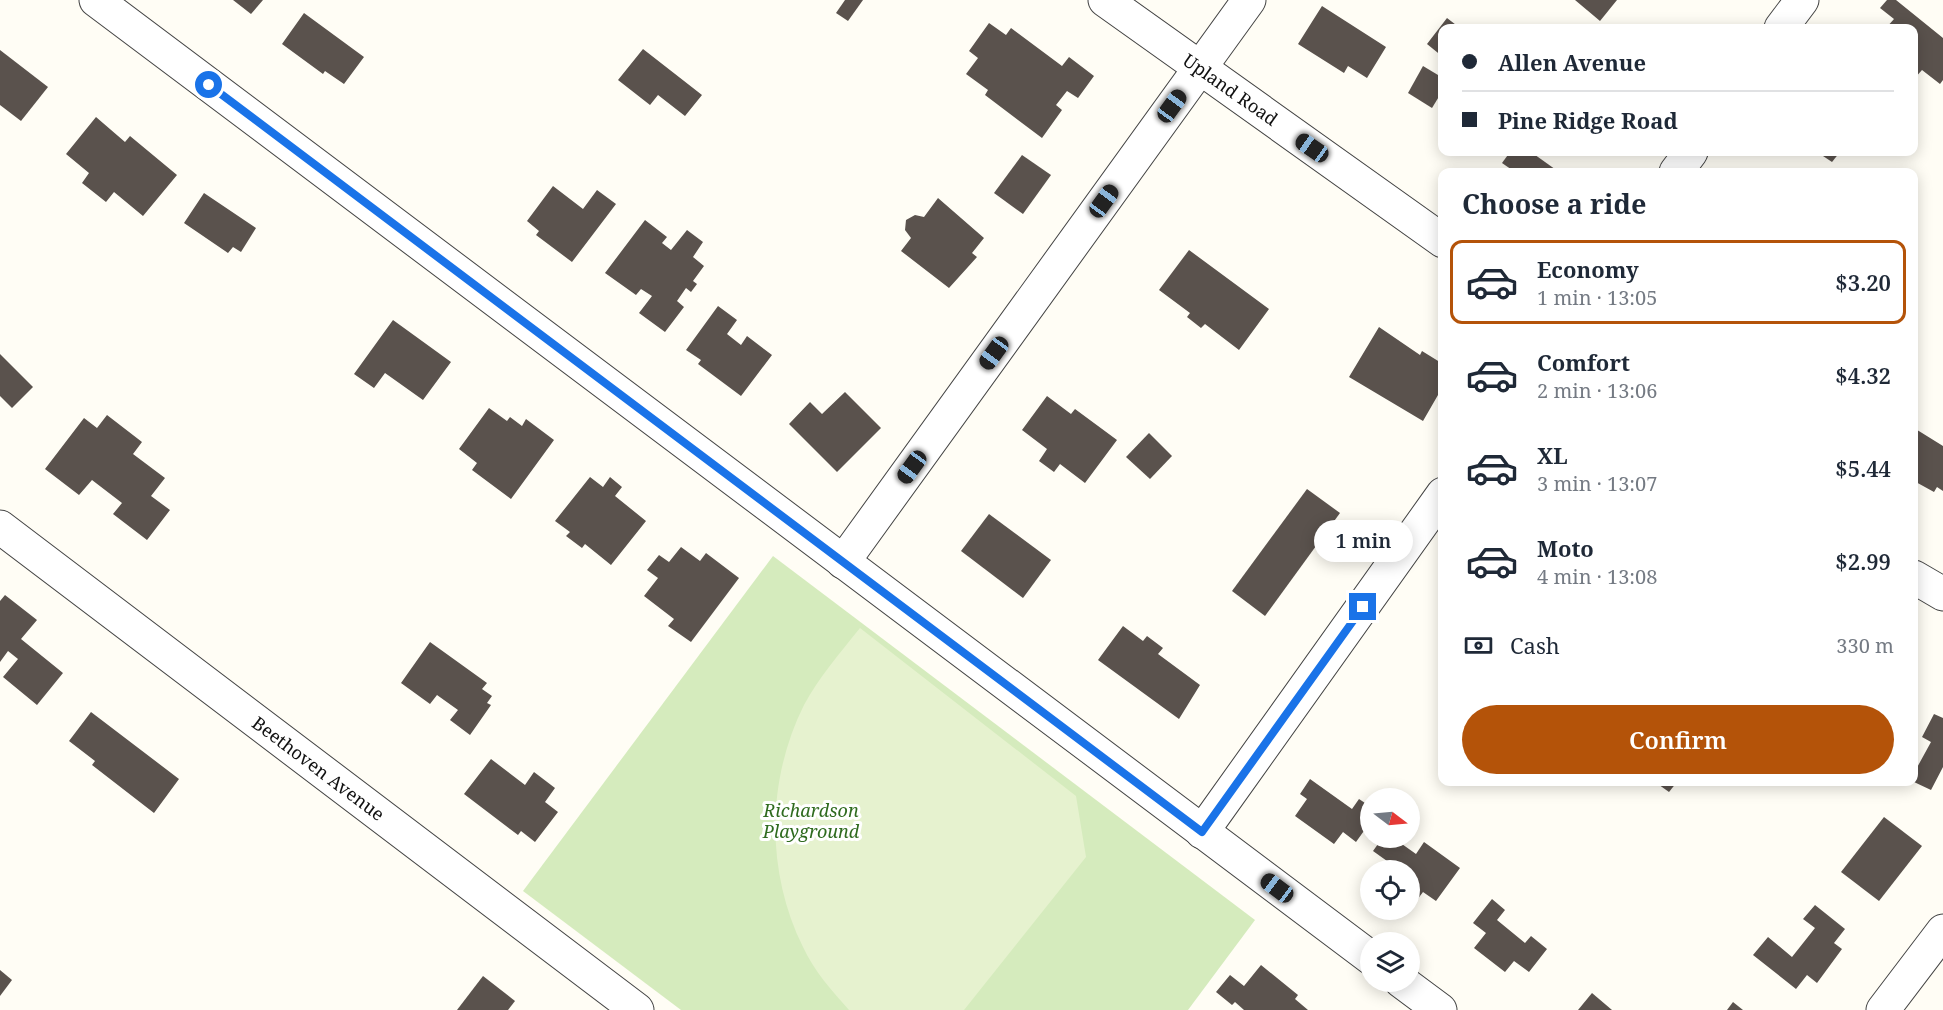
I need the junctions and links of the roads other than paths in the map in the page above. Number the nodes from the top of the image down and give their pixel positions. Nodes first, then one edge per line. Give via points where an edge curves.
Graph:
1 (96, 0) edge
2 (1105, 0) edge
3 (1249, 0) edge
4 (1802, 0) edge
5 (1784, 24) edge
6 (1200, 69) junction
7 (1438, 237) edge
8 (1438, 502) edge
9 (0, 527) edge
10 (843, 562) junction
11 (1918, 579) edge
12 (1943, 594) edge
13 (1202, 832) junction
14 (1943, 931) edge
15 (1360, 950) edge
16 (1416, 992) edge
17 (637, 1010) edge
18 (1440, 1010) edge
19 (1883, 1010) edge

1 - 10 street
2 - 6 street, Upland Road
3 - 6 street
4 - 5 street
6 - 7 street, Upland Road
6 - 10 street
8 - 13 street
9 - 17 street, Beethoven Avenue
10 - 13 street
11 - 12 street
13 - 15 street
14 - 19 street
16 - 18 street

